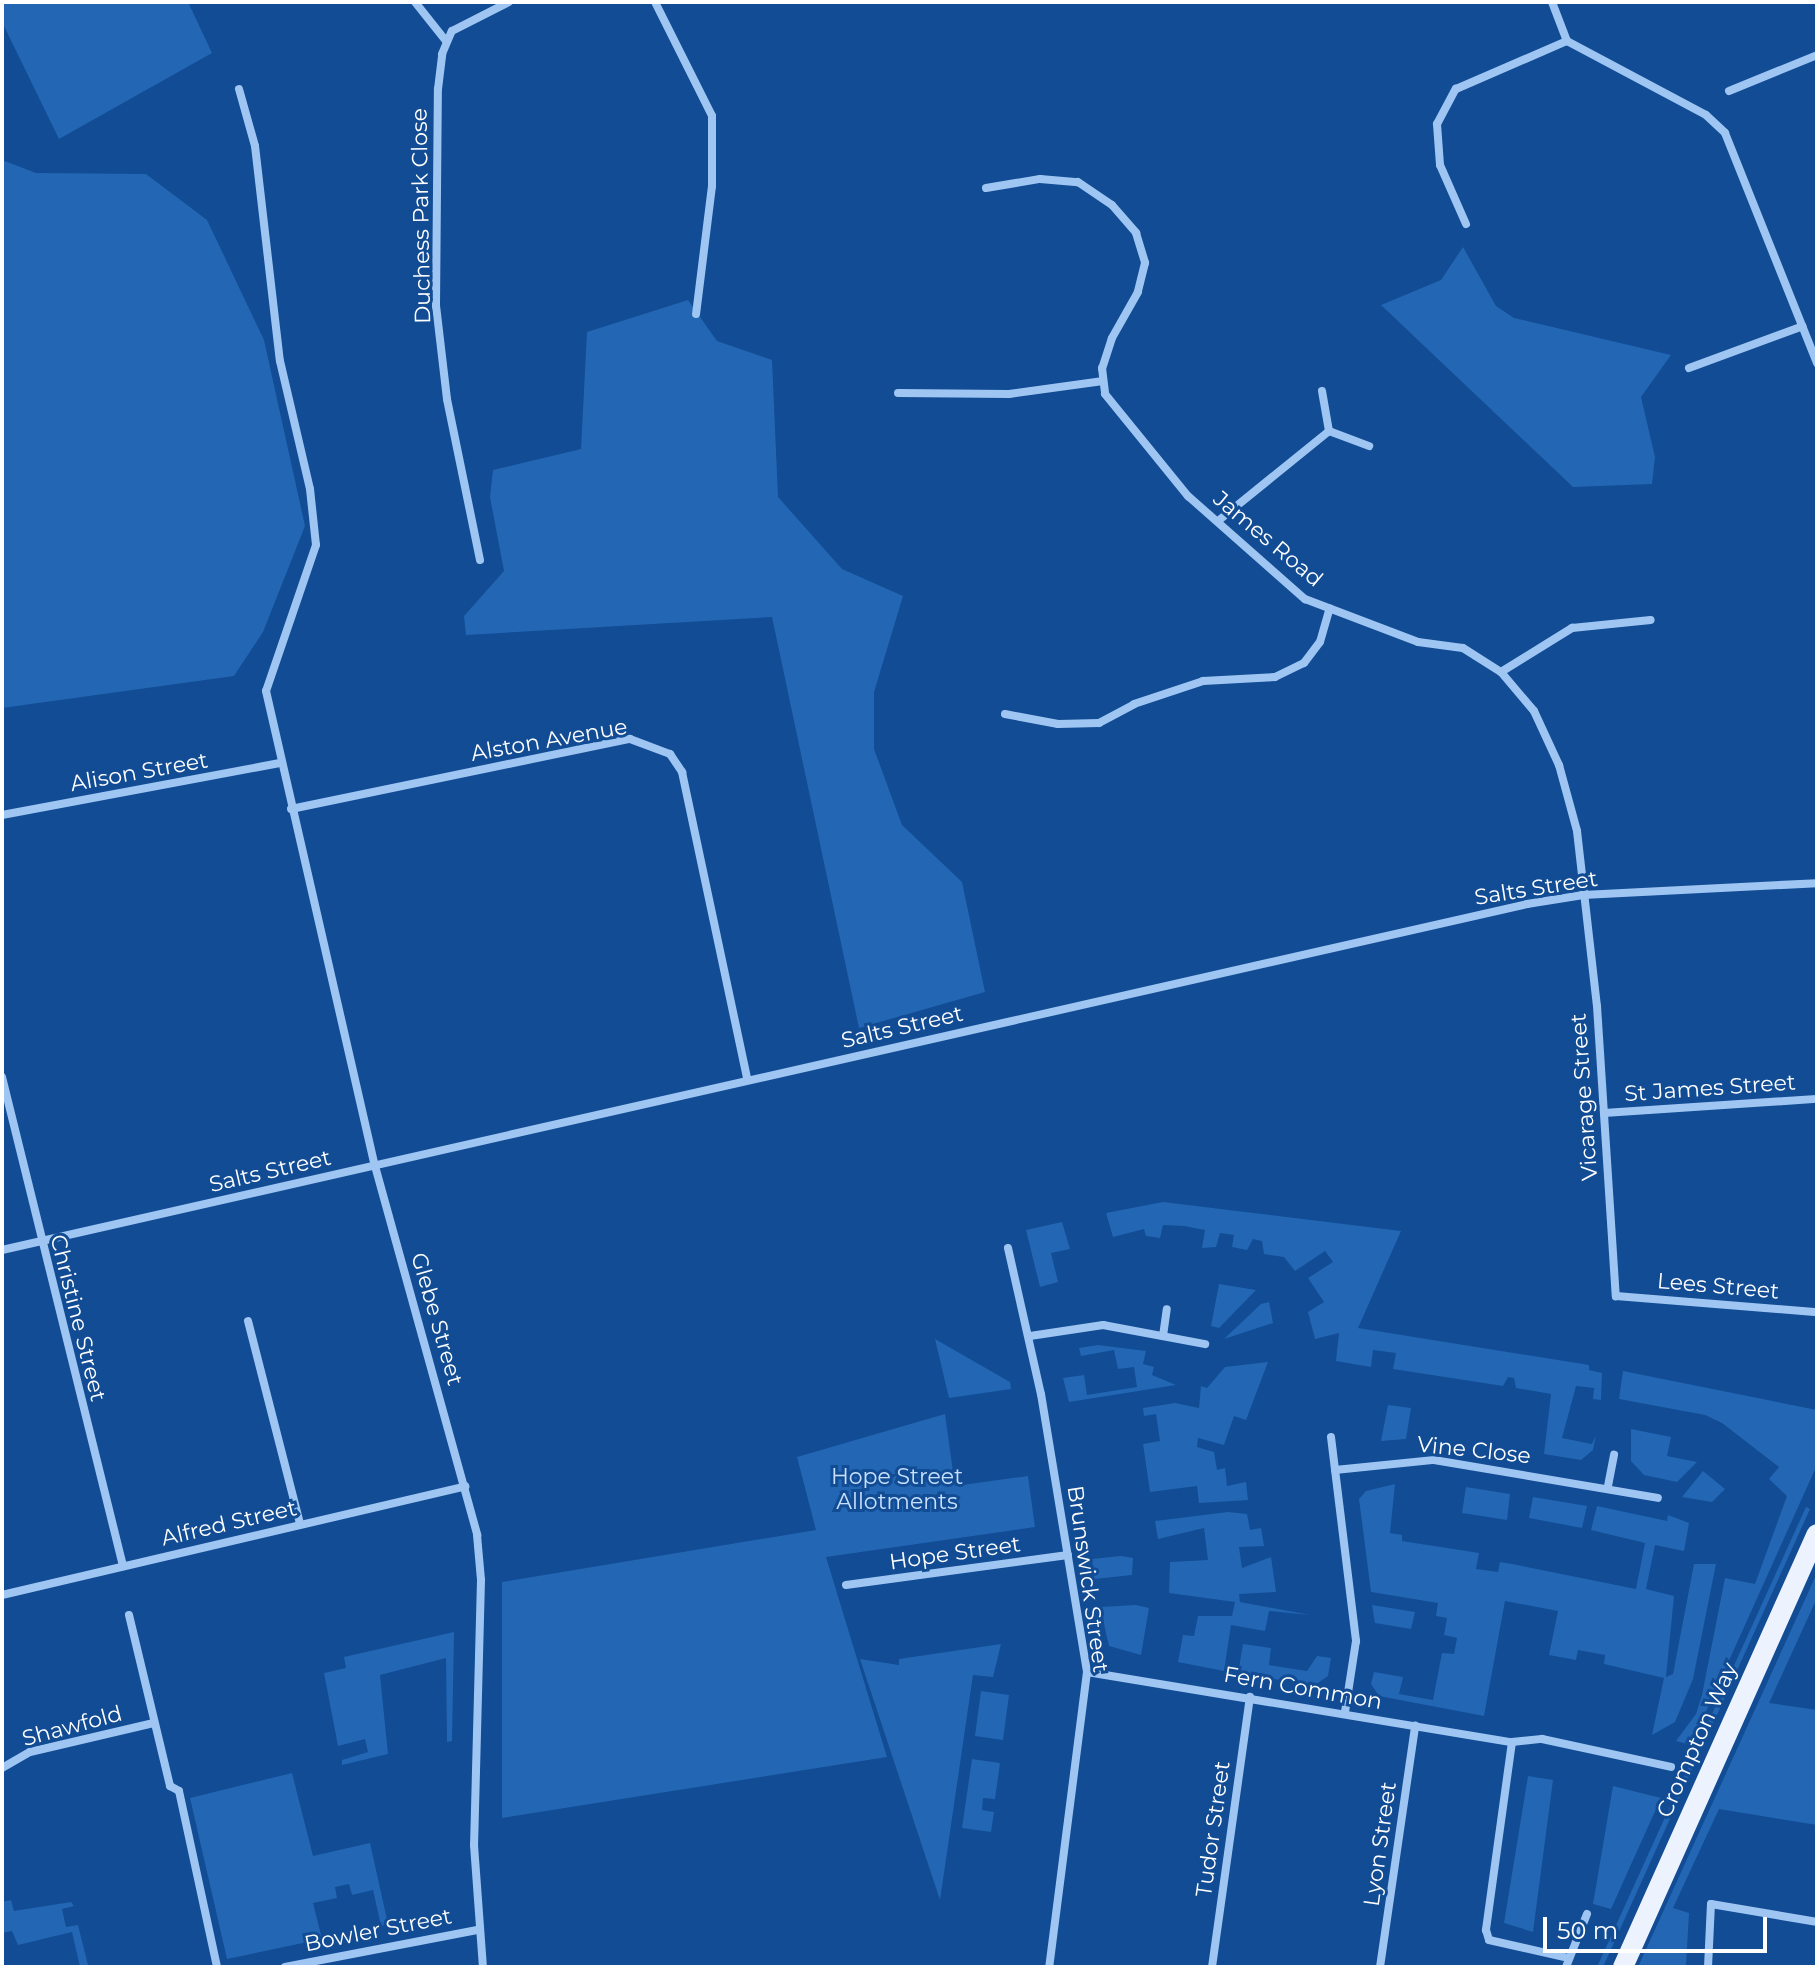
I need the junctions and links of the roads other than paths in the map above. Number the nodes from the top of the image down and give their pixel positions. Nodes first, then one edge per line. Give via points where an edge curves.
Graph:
1 (415, 2) edge
2 (509, 2) edge
3 (655, 2) edge
4 (1552, 2) edge
5 (446, 41) junction
6 (1567, 41) junction
7 (1817, 55) edge
8 (239, 89) dead end
9 (1729, 91) dead end
10 (986, 188) dead end
11 (1466, 224) dead end
12 (696, 314) dead end
13 (1803, 326) junction
14 (1817, 363) edge
15 (1689, 368) dead end
16 (1103, 381) junction
17 (1322, 391) dead end
18 (898, 393) dead end
19 (1329, 431) junction
20 (1369, 446) dead end
21 (1218, 521) junction
22 (480, 560) dead end
23 (1330, 608) junction
24 (1651, 620) dead end
25 (1501, 672) junction
26 (1005, 714) dead end
27 (281, 763) junction
28 (291, 809) junction
29 (2, 815) edge
30 (1817, 883) edge
31 (1583, 895) junction
32 (2, 1077) edge
33 (747, 1079) junction
34 (1817, 1099) edge
35 (1604, 1113) junction
36 (375, 1166) junction
37 (40, 1242) junction
38 (1008, 1248) dead end
39 (2, 1250) edge
40 (1616, 1296) joint
41 (1167, 1309) dead end
42 (1817, 1312) edge
43 (248, 1321) dead end
44 (1030, 1336) junction
45 (1163, 1336) junction
46 (1205, 1344) dead end
47 (1331, 1437) dead end
48 (1614, 1455) dead end
49 (1335, 1470) junction
50 (465, 1486) junction
51 (1608, 1486) junction
52 (1658, 1498) dead end
53 (300, 1524) junction
54 (1817, 1534) edge
55 (1068, 1555) junction
56 (123, 1566) junction
57 (846, 1585) dead end
58 (2, 1595) edge
59 (129, 1615) dead end
60 (1087, 1672) junction
61 (1250, 1697) junction
62 (1345, 1712) junction
63 (154, 1723) junction
64 (1415, 1726) junction
65 (1512, 1742) junction
66 (1671, 1767) dead end
67 (2, 1768) edge
68 (1587, 1914) dead end
69 (1817, 1922) edge
70 (478, 1930) junction
71 (1567, 1962) edge
72 (217, 1967) edge
73 (285, 1967) edge
74 (483, 1967) edge
75 (1049, 1967) edge
76 (1212, 1967) edge
77 (1380, 1967) edge
78 (1623, 1967) edge
79 (1708, 1967) edge

1 - 5 street
2 - 5 street via 452,31
3 - 12 street via 712,116 712,186
4 - 6 street
5 - 22 street, Duchess Park Close via 438,89 436,306 447,399
6 - 11 street via 1456,89 1437,124 1440,165
6 - 13 street via 1706,115 1725,133
7 - 9 street
8 - 27 street, Glebe Street via 255,146 280,361 310,489 316,545 266,691
10 - 16 street via 1040,179 1078,182 1112,205 1136,233 1145,263 1138,292 1112,338
13 - 14 street
13 - 15 street
16 - 18 street via 1009,394
16 - 21 street, James Road via 1105,394 1188,496
17 - 19 street
19 - 20 street
19 - 21 street
21 - 23 street, James Road via 1305,599
23 - 25 street, James Road via 1418,642 1463,648
23 - 26 street via 1320,642 1304,663 1275,677 1203,681 1134,704 1099,723 1058,724
24 - 25 street via 1572,628
25 - 31 street, James Road via 1534,711 1559,765 1577,831
27 - 28 street, Glebe Street
27 - 29 street, Alison Street
28 - 33 street, Alston Avenue via 630,739 670,754 682,772
28 - 36 street, Glebe Street
30 - 31 street, Salts Street
31 - 33 street, Salts Street
31 - 35 street, Vicarage Street
32 - 37 street, Christine Street
33 - 36 street, Salts Street
34 - 35 street, St James Street
35 - 40 street, Vicarage Street
36 - 37 street, Salts Street
36 - 50 street, Glebe Street
37 - 39 street, Salts Street
37 - 56 street, Christine Street
38 - 44 street, Brunswick Street
40 - 42 street, Lees Street
41 - 45 street
43 - 53 street
44 - 45 street via 1103,1325
44 - 55 street, Brunswick Street
45 - 46 street
47 - 49 street
48 - 51 street
49 - 51 street, Vine Close via 1434,1460
49 - 62 street via 1356,1641
50 - 53 street, Alfred Street
50 - 70 street, Glebe Street via 481,1580 474,1845
51 - 52 street, Vine Close
53 - 56 street, Alfred Street
54 - 78 main road, Crompton Way
55 - 57 street, Hope Street
55 - 60 street, Brunswick Street
56 - 58 street, Alfred Street
59 - 63 street
60 - 61 street, Fern Common
60 - 75 street, Brunswick Street
61 - 62 street, Fern Common
61 - 76 street, Tudor Street
62 - 64 street, Fern Common
63 - 67 street, Shawfold via 30,1752
63 - 72 street via 170,1786 179,1791
64 - 65 street, Fern Common
64 - 77 street, Lyon Street
65 - 66 street, Fern Common via 1542,1739
65 - 71 street via 1486,1930 1489,1940
68 - 71 street
69 - 79 street via 1711,1904
70 - 73 street, Bowler Street
70 - 74 street, Glebe Street

